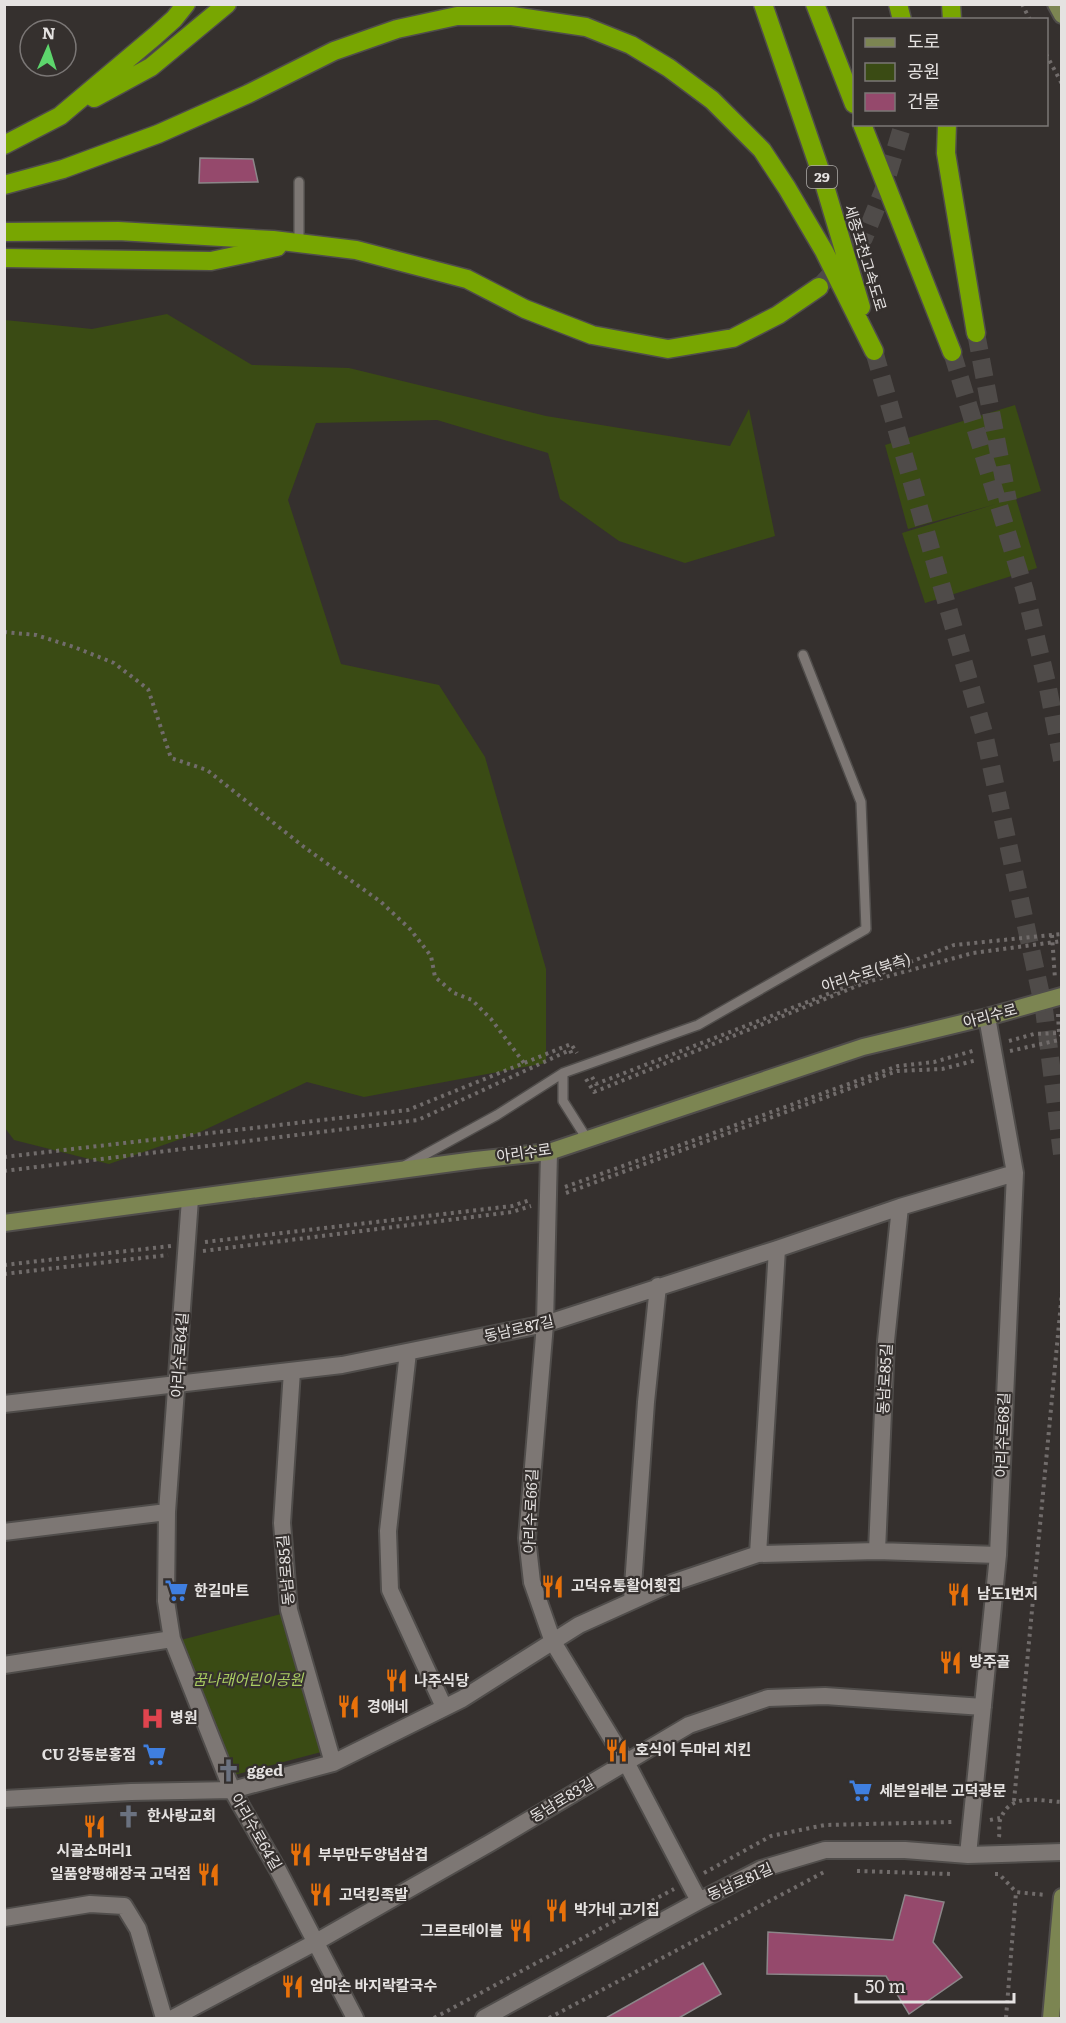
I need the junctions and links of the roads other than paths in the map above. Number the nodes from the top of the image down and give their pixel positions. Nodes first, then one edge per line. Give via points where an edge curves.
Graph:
1 (227, 4) edge
2 (763, 4) edge
3 (815, 4) edge
4 (1056, 4) edge
5 (180, 9) edge
6 (1062, 15) edge
7 (853, 99) edge
8 (60, 117) junction
9 (863, 126) edge
10 (947, 126) edge
11 (4, 145) edge
12 (298, 182) dead end
13 (4, 185) edge
14 (4, 232) edge
15 (299, 243) junction
16 (4, 258) edge
17 (819, 288) tunnel mouth
18 (976, 333) tunnel mouth
19 (952, 352) tunnel mouth
20 (803, 655) dead end
21 (1062, 996) edge
22 (987, 1017) junction
23 (563, 1072) junction
24 (587, 1139) junction
25 (549, 1152) junction
26 (395, 1171) junction
27 (1015, 1173) junction
28 (190, 1199) junction
29 (900, 1207) junction
30 (4, 1223) edge
31 (777, 1249) junction
32 (658, 1286) junction
33 (545, 1324) junction
34 (408, 1352) junction
35 (292, 1371) junction
36 (178, 1384) junction
37 (4, 1404) edge
38 (167, 1512) junction
39 (4, 1532) edge
40 (877, 1551) junction
41 (758, 1554) junction
42 (998, 1555) junction
43 (633, 1600) junction
44 (172, 1639) junction
45 (553, 1642) junction
46 (4, 1665) edge
47 (444, 1707) junction
48 (983, 1707) junction
49 (626, 1762) junction
50 (333, 1763) junction
51 (232, 1790) junction
52 (4, 1800) edge
53 (1062, 1852) edge
54 (968, 1855) junction
55 (1056, 1897) edge
56 (699, 1901) junction
57 (4, 1918) edge
58 (316, 1942) junction
59 (164, 2019) edge
60 (173, 2019) edge
61 (355, 2019) edge
62 (484, 2019) edge
63 (1050, 2019) edge

1 - 8 highway via 151,67
2 - 13 highway, 세종포천고속도로 / 29 via 821,173 874,351 824,251 762,150 712,100 669,68 631,45 586,27 513,16 458,16 397,28 334,51 158,134 63,169
3 - 7 highway
4 - 6 main road
5 - 8 highway
8 - 11 highway
9 - 19 highway
10 - 18 highway via 946,153
12 - 15 lane
14 - 15 highway via 118,231
15 - 16 highway via 211,261
15 - 17 highway via 356,250 467,279 525,309 592,335 668,349 733,338
20 - 23 lane via 861,802 866,929 698,1025
21 - 22 main road, 아리수로
22 - 24 main road, 아리수로 via 863,1047
22 - 27 street, 아리수로68길
23 - 24 lane via 563,1101
23 - 26 lane via 496,1115
24 - 25 main road, 아리수로
25 - 26 main road, 아리수로
25 - 33 street, 아리수로66길
26 - 28 main road, 아리수로
27 - 29 street, 동남로87길
27 - 42 street, 아리수로68길
28 - 30 main road, 아리수로
28 - 36 street, 아리수로64길
29 - 31 street, 동남로87길
29 - 40 street, 동남로85길 via 886,1341
31 - 32 street, 동남로87길
31 - 41 street
32 - 33 street, 동남로87길
32 - 43 street
33 - 34 street, 동남로87길
33 - 45 street, 아리수로66길 via 527,1538 531,1582
34 - 35 street, 동남로87길
34 - 47 street via 388,1531 390,1590
35 - 36 street, 동남로87길
35 - 50 street, 동남로85길 via 282,1523 288,1610
36 - 37 street, 동남로87길
36 - 38 street, 아리수로64길
38 - 39 street
38 - 44 street, 아리수로64길 via 166,1602
40 - 41 street
40 - 42 street
41 - 43 street
42 - 48 street, 아리수로68길
43 - 45 street
44 - 46 street
44 - 51 street, 아리수로64길
45 - 47 street
45 - 49 street, 아리수로66길
47 - 50 street
48 - 49 street, 동남로83길 via 825,1696 768,1698 689,1725
48 - 54 street, 아리수로68길
49 - 56 street, 아리수로66길
49 - 58 street, 동남로83길
50 - 51 street
51 - 52 street
51 - 58 street, 아리수로64길
53 - 54 street, 동남로81길
54 - 56 street, 동남로81길 via 825,1850 761,1869
55 - 63 main road
56 - 62 street, 동남로81길
57 - 59 street via 90,1904 124,1906 138,1929
58 - 60 street, 동남로83길
58 - 61 street, 아리수로64길

